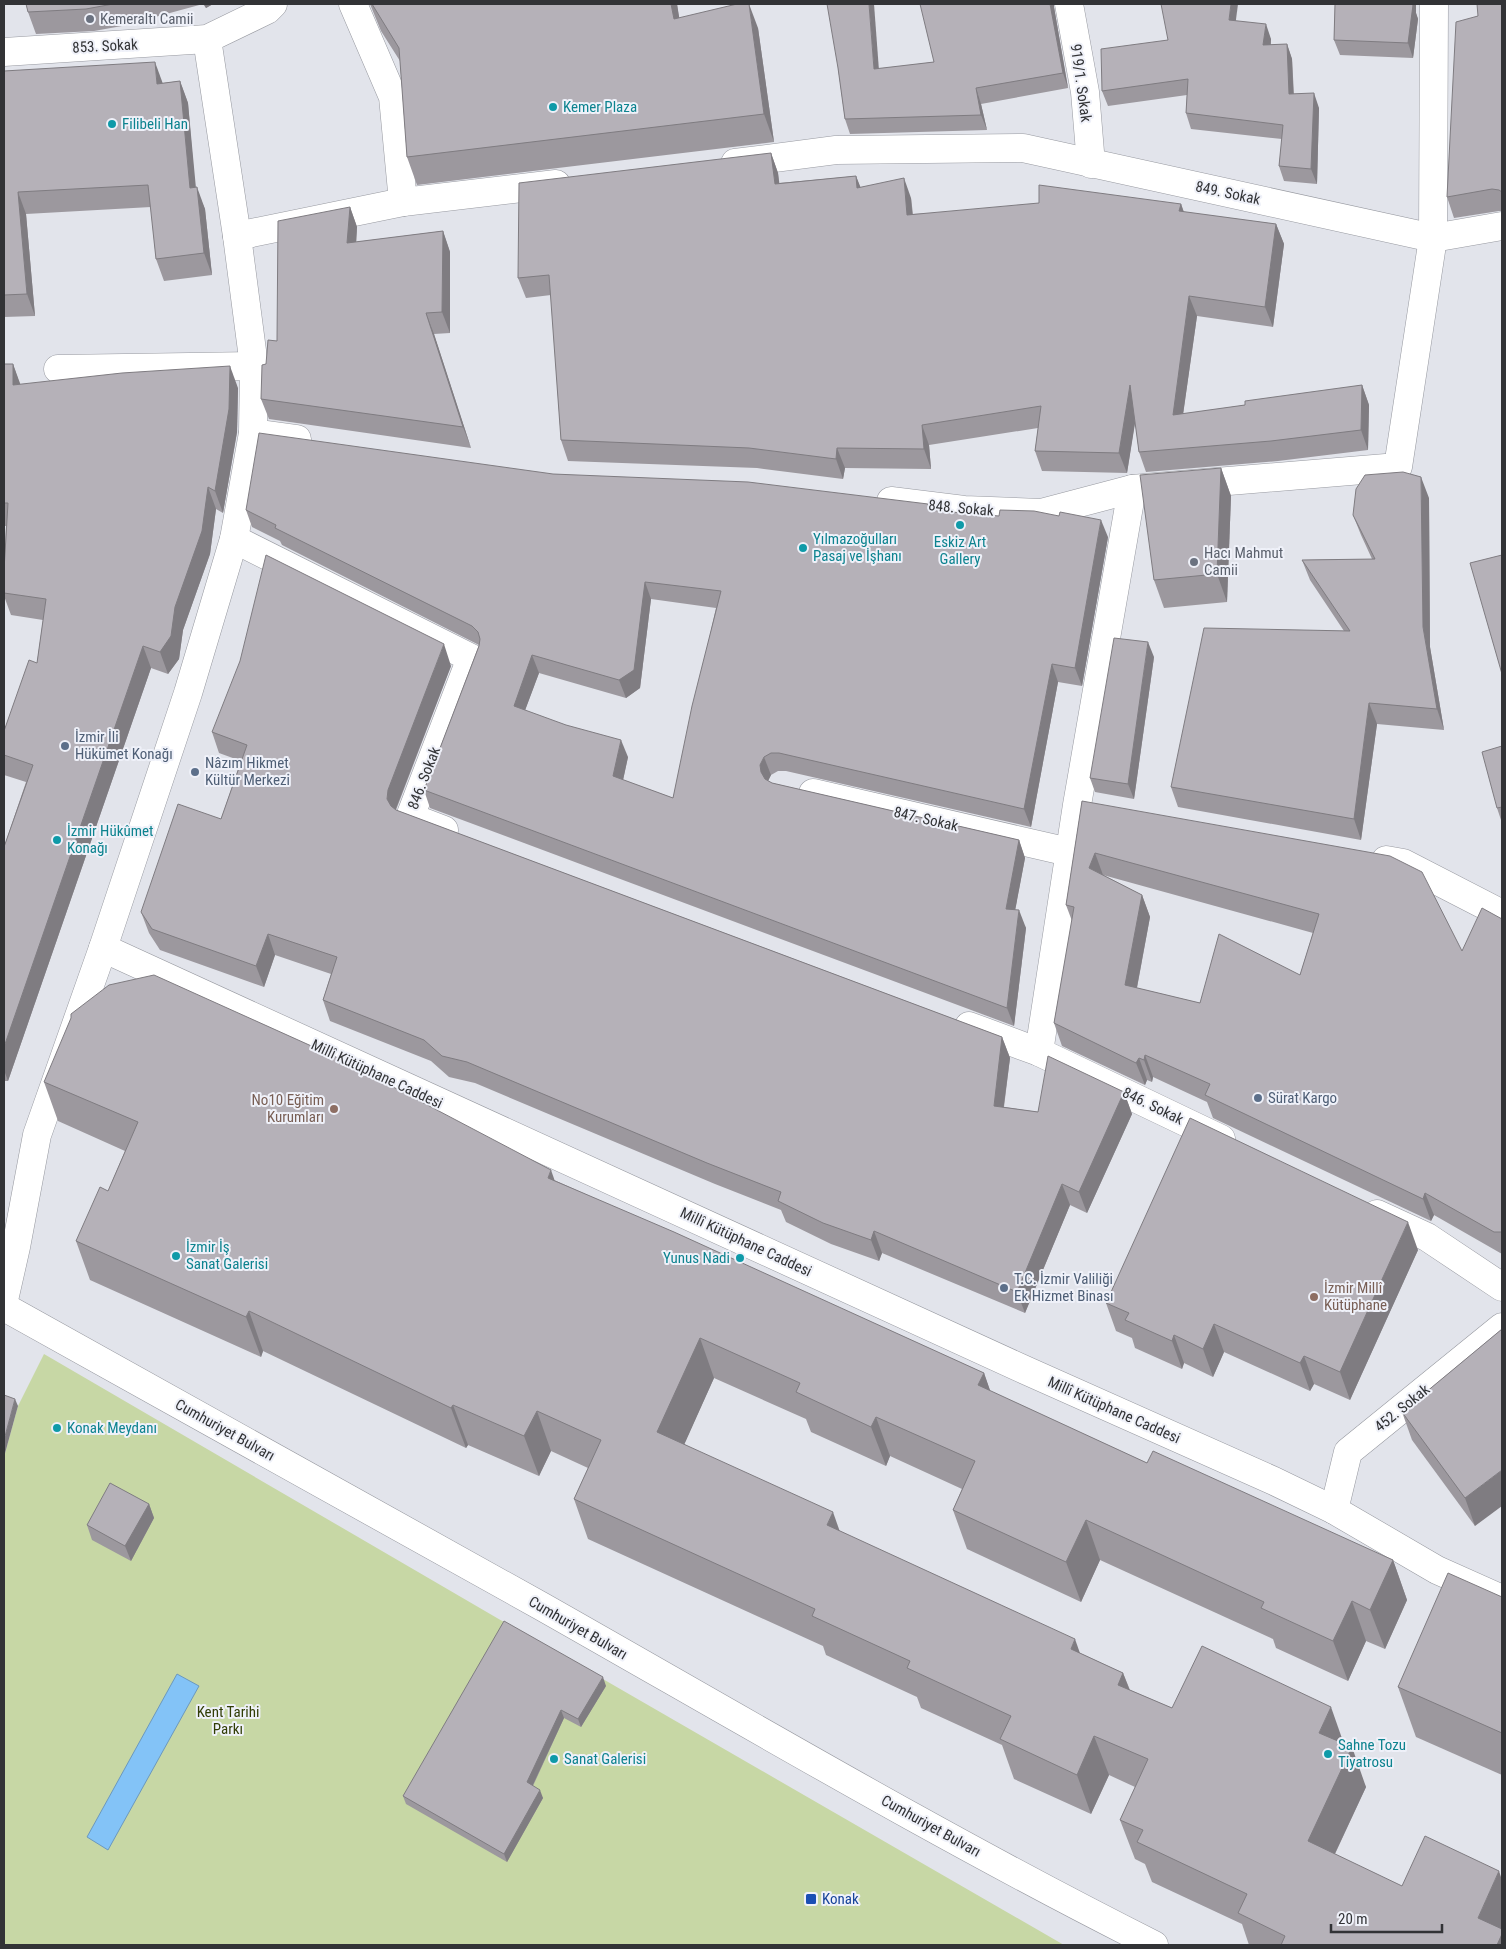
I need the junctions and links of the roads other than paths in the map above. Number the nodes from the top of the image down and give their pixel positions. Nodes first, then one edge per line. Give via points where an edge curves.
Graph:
1 (273, 4) edge
2 (353, 4) edge
3 (1069, 4) edge
4 (1434, 4) edge
5 (207, 39) junction
6 (4, 52) edge
7 (1091, 164) junction
8 (708, 166) edge
9 (580, 181) edge
10 (403, 202) junction
11 (1502, 226) edge
12 (237, 236) junction
13 (1433, 238) junction
14 (254, 366) junction
15 (58, 368) dead end
16 (253, 433) junction
17 (321, 443) edge
18 (1132, 489) junction
19 (865, 498) edge
20 (234, 539) junction
21 (792, 788) edge
22 (1077, 805) junction
23 (1106, 810) edge
24 (464, 838) edge
25 (1070, 852) junction
26 (1365, 856) edge
27 (1502, 914) edge
28 (103, 948) junction
29 (946, 1017) edge
30 (1040, 1052) junction
31 (1247, 1151) edge
32 (1355, 1203) edge
33 (1502, 1287) edge
34 (4, 1300) edge
35 (4, 1307) edge
36 (1502, 1327) edge
37 (1334, 1510) junction
38 (1502, 1600) edge
39 (1154, 1945) edge

1 - 5 street
2 - 10 street via 393,97
3 - 7 street, 919/1. Sokak via 1085,92
4 - 13 street
5 - 6 street, 853. Sokak
5 - 12 street
7 - 8 street, 849. Sokak via 1023,148 836,150
7 - 13 street, 849. Sokak
9 - 10 street
10 - 12 street
11 - 13 street
12 - 14 street
13 - 18 street, 848. Sokak via 1398,467
14 - 15 street
14 - 16 street
16 - 17 street
16 - 20 street
18 - 19 street, 848. Sokak via 1041,513 964,510
18 - 22 street
20 - 24 street, 846. Sokak via 471,658 410,817
20 - 28 street via 188,692
21 - 25 street, 847. Sokak
22 - 23 street
22 - 25 street
25 - 30 street
26 - 27 street via 1404,863
28 - 34 street via 38,1135
28 - 37 street, Millî Kütüphane Caddesi
29 - 30 street, 846. Sokak
30 - 31 street, 846. Sokak
32 - 33 street via 1427,1237
35 - 39 street, Cumhuriyet Bulvarı via 765,1735 1083,1910
36 - 37 street, 452. Sokak via 1348,1452
37 - 38 street, Millî Kütüphane Caddesi via 1437,1570

